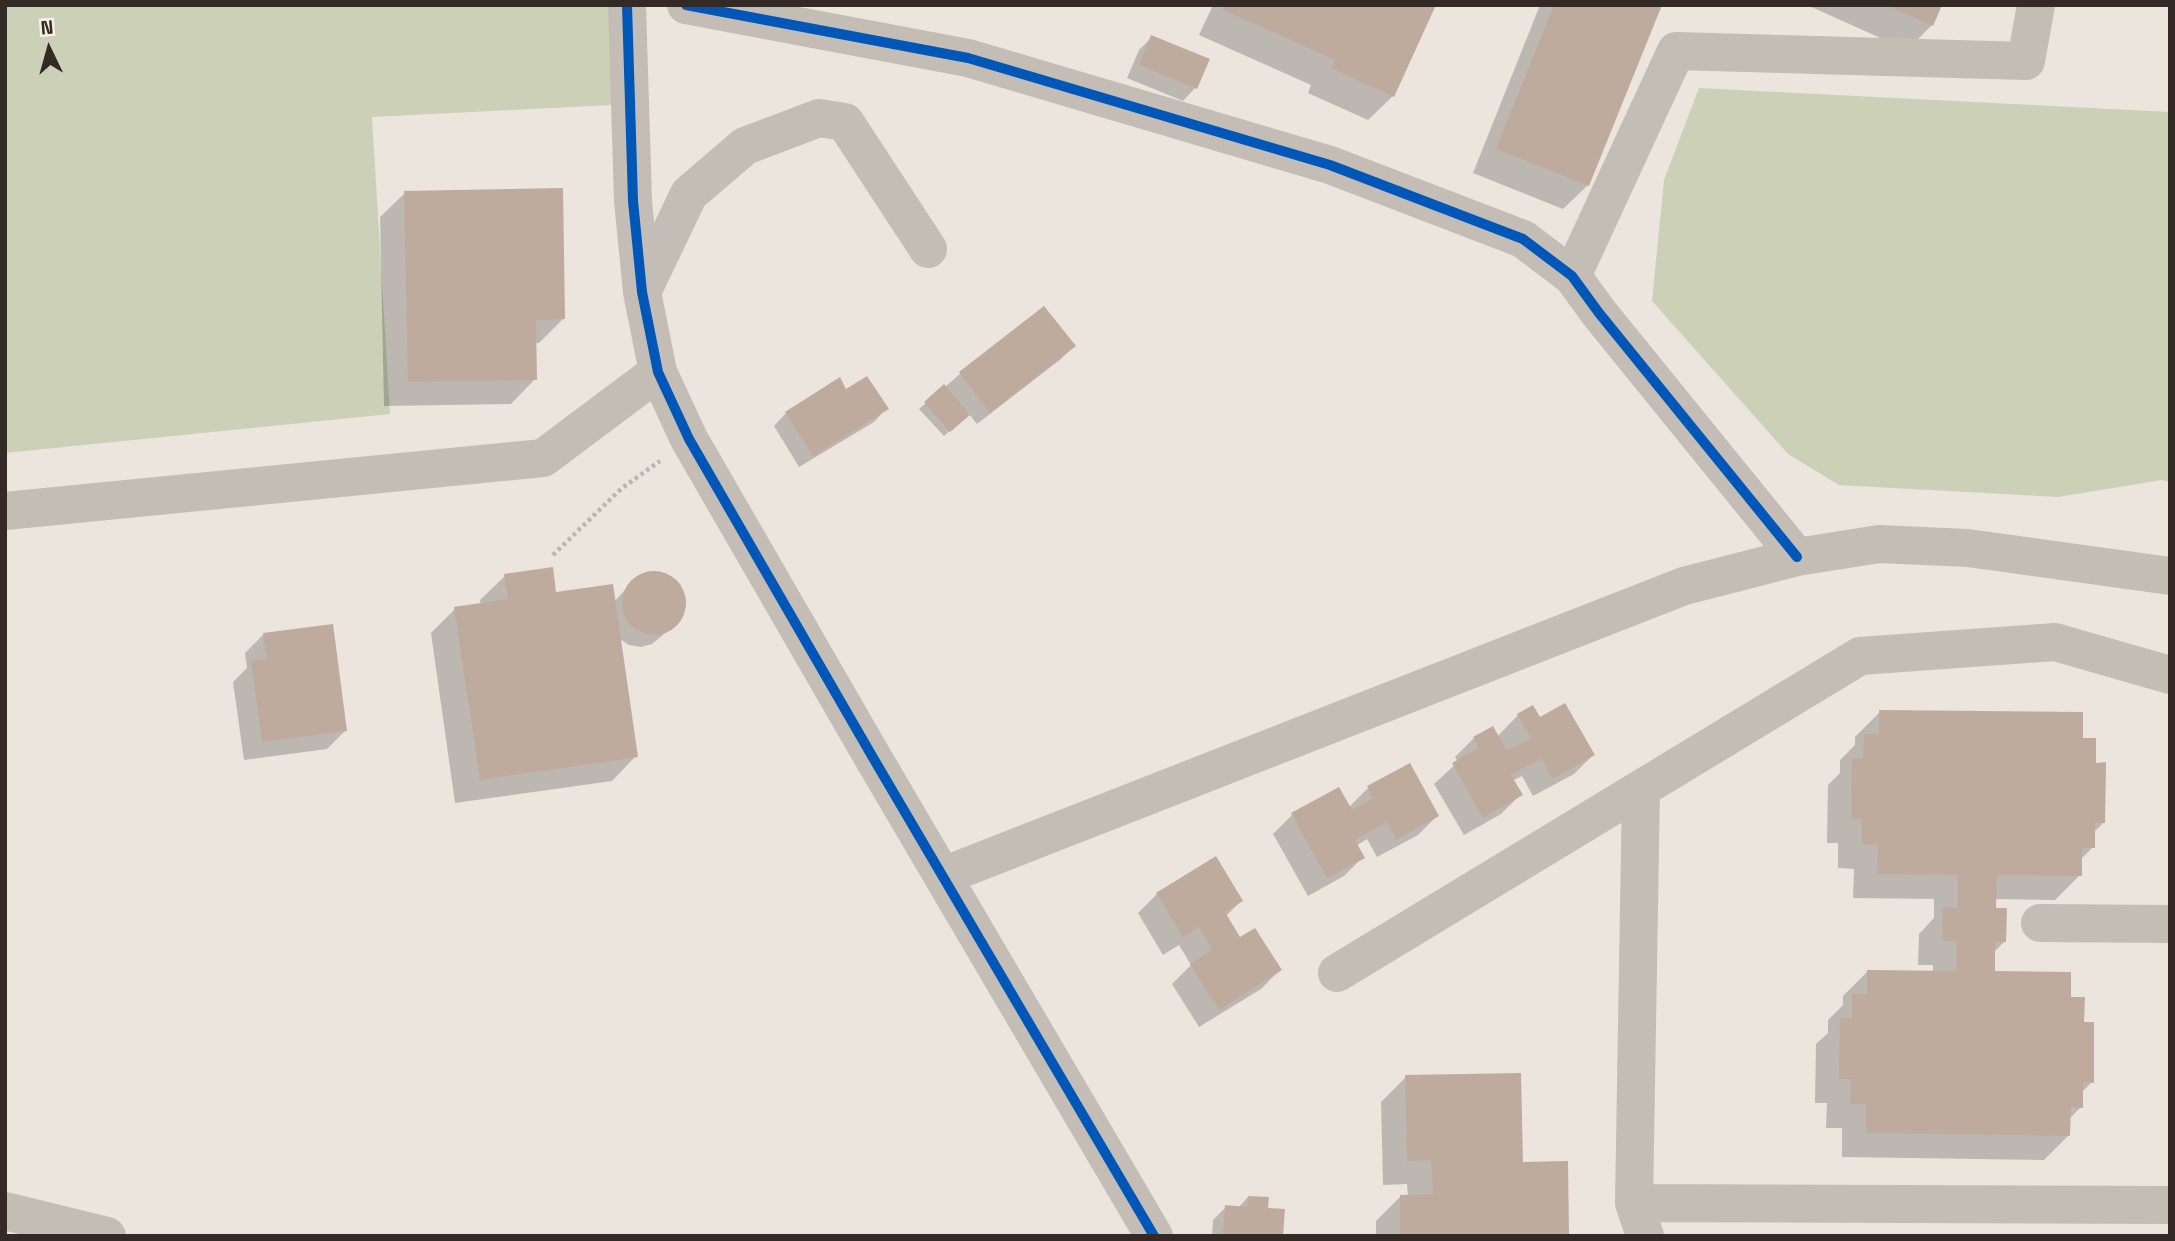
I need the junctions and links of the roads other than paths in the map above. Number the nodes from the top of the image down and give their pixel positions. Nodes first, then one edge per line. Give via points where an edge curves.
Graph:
1 (627, 5) edge
2 (686, 5) edge
3 (2036, 5) edge
4 (928, 249) dead end
5 (1572, 276) junction
6 (642, 292) junction
7 (658, 372) junction
8 (5, 511) edge
9 (1797, 557) junction
10 (2170, 576) edge
11 (2170, 675) edge
12 (1641, 789) junction
13 (943, 876) junction
14 (2040, 923) dead end
15 (2170, 924) edge
16 (1338, 973) dead end
17 (2170, 1205) edge
18 (5, 1211) edge
19 (1639, 1219) edge
20 (64, 1230) edge
21 (107, 1236) edge
22 (1154, 1236) edge

1 - 6 street via 633,201
2 - 5 street via 968,58 1329,165 1523,239
3 - 5 street via 2026,61 1676,51
4 - 6 street via 845,122 819,118 745,146 689,194
5 - 9 street
6 - 7 street
7 - 8 street via 543,458
7 - 13 street via 689,439
9 - 10 street via 1879,544 1968,548
9 - 13 street via 1685,586
11 - 12 street via 2055,642 1860,656
12 - 16 street
12 - 19 street
13 - 22 street
14 - 15 street
17 - 19 street
18 - 20 street
20 - 21 street

